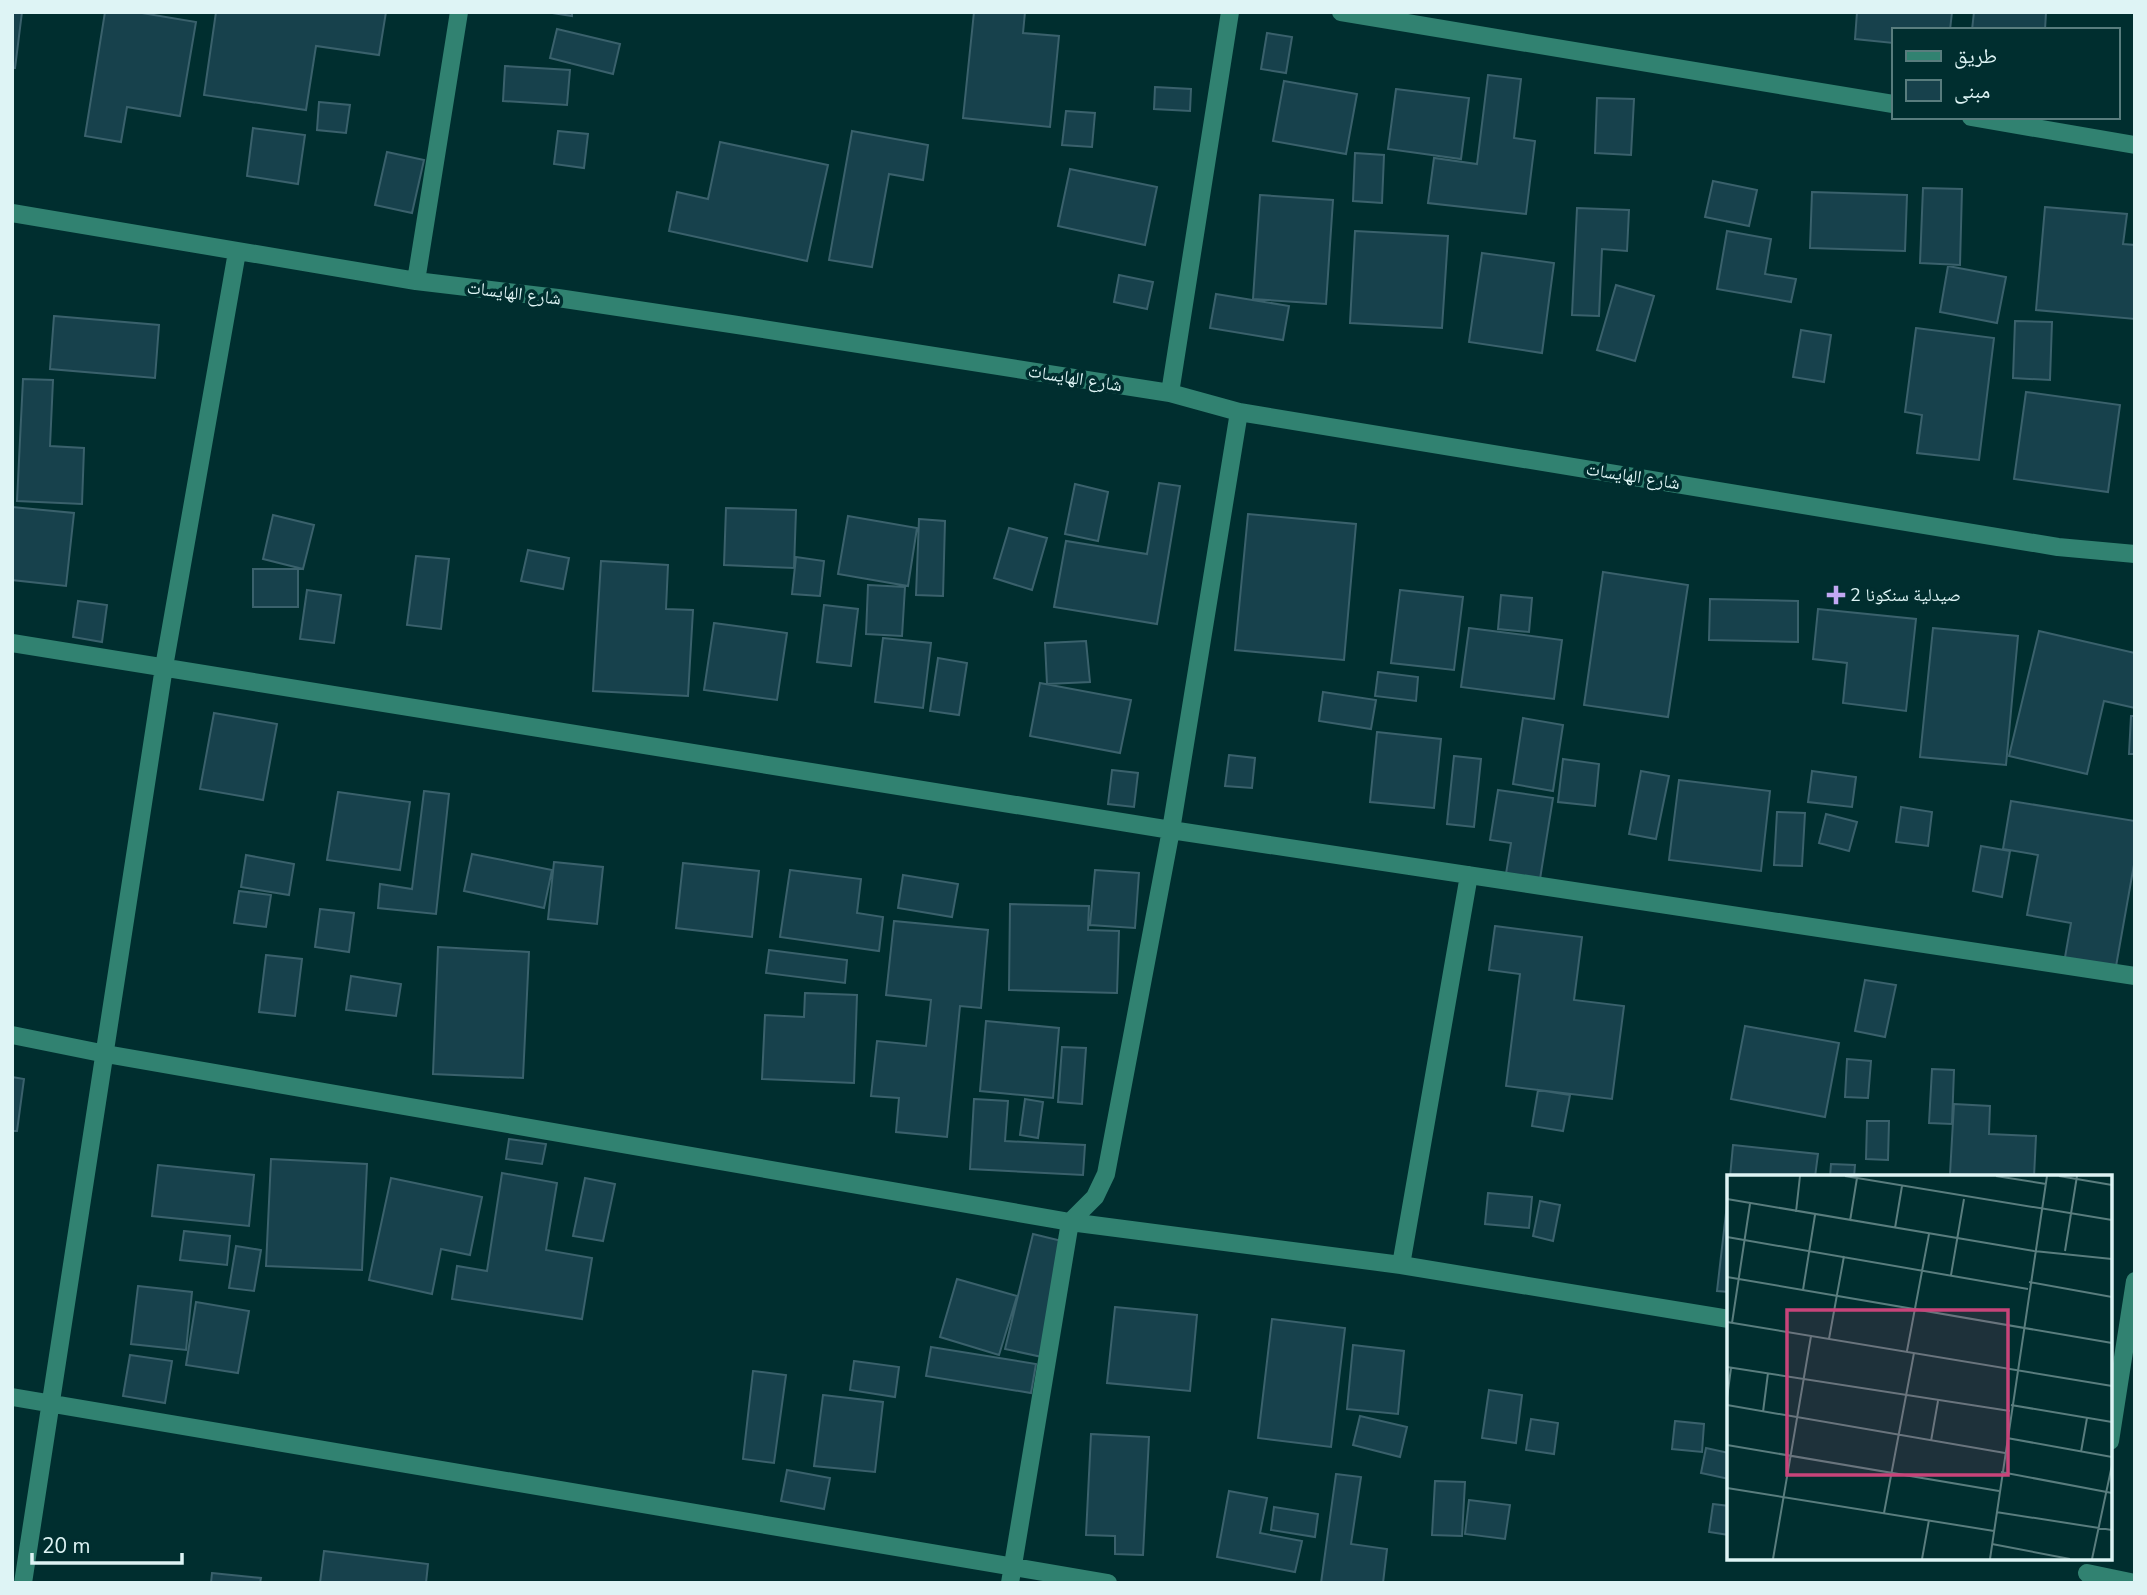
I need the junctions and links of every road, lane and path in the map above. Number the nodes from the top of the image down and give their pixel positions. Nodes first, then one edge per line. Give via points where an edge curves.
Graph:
1 (459, 12) edge
2 (1230, 12) edge
3 (1341, 12) edge
4 (1892, 104) edge
5 (1983, 119) edge
6 (2135, 145) edge
7 (12, 213) edge
8 (237, 252) junction
9 (415, 281) junction
10 (1170, 393) junction
11 (1239, 412) junction
12 (2135, 554) edge
13 (12, 643) edge
14 (164, 667) junction
15 (1171, 830) junction
16 (1469, 875) junction
17 (2135, 976) edge
18 (12, 1035) edge
19 (106, 1054) junction
20 (1070, 1222) junction
21 (1401, 1265) junction
22 (2135, 1281) edge
23 (1727, 1318) edge
24 (2115, 1382) edge
25 (12, 1398) edge
26 (52, 1404) junction
27 (2112, 1417) edge
28 (2088, 1571) edge
29 (1011, 1574) edge
30 (23, 1583) edge
31 (1108, 1583) edge
32 (2135, 1583) edge

1 - 9 street
2 - 10 street
3 - 4 street
5 - 6 street
7 - 8 street, شارع الهايسات
8 - 9 street, شارع الهايسات
8 - 14 street
9 - 10 street, شارع الهايسات via 558,298
10 - 11 street, شارع الهايسات
11 - 12 street, شارع الهايسات via 2059,547
11 - 15 street
13 - 14 street
14 - 15 street
14 - 19 street
15 - 16 street
15 - 20 street via 1106,1174 1094,1198
16 - 17 street
16 - 21 street
18 - 19 street
19 - 20 street
19 - 26 street
20 - 21 street
20 - 29 street
21 - 23 street
22 - 24 street
24 - 27 street
25 - 26 street
26 - 29 street
26 - 30 street
28 - 32 street
29 - 31 street

